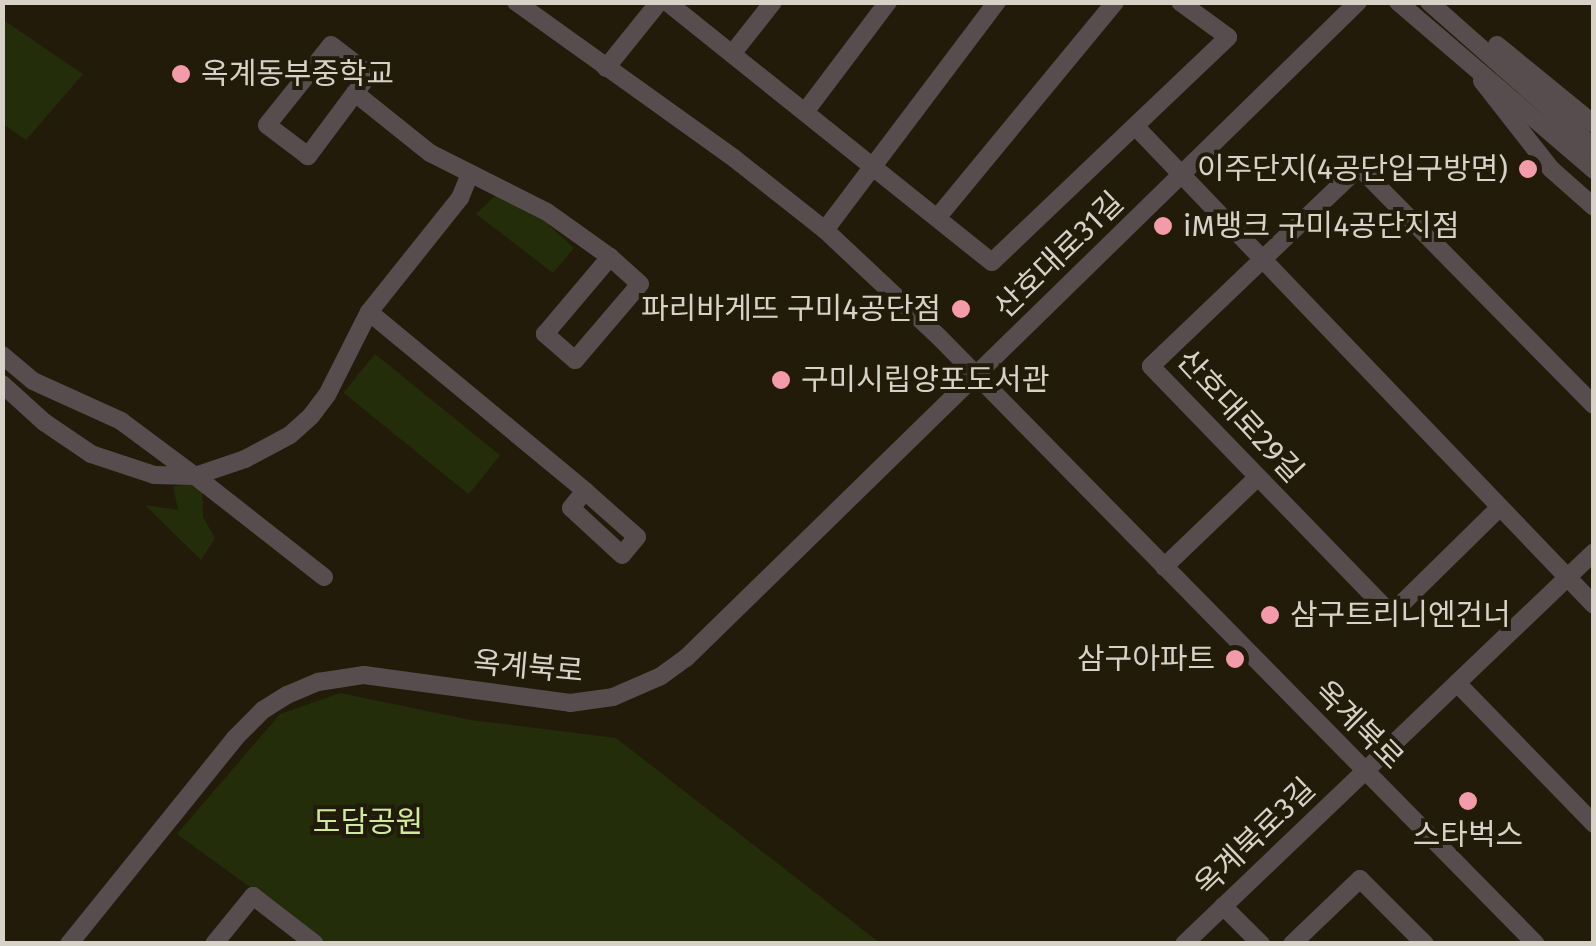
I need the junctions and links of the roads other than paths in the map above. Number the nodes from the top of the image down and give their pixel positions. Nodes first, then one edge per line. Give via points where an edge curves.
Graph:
1 (516, 2) edge
2 (659, 2) edge
3 (667, 2) edge
4 (773, 2) edge
5 (888, 2) edge
6 (997, 2) edge
7 (1116, 2) edge
8 (1180, 2) edge
9 (1358, 2) edge
10 (1398, 2) edge
11 (1429, 2) edge
12 (1442, 2) edge
13 (732, 54) junction
14 (1470, 64) junction
15 (606, 68) junction
16 (355, 94) junction
17 (805, 112) junction
18 (1594, 124) edge
19 (1135, 126) junction
20 (1594, 148) edge
21 (871, 165) junction
22 (1594, 170) edge
23 (1181, 174) junction
24 (469, 176) junction
25 (1594, 207) edge
26 (937, 218) junction
27 (825, 230) junction
28 (610, 257) junction
29 (1263, 260) junction
30 (370, 312) junction
31 (2, 355) edge
32 (974, 375) junction
33 (2, 384) edge
34 (1594, 405) edge
35 (195, 476) junction
36 (1258, 477) junction
37 (585, 491) dead end
38 (1500, 507) junction
39 (1594, 552) edge
40 (1164, 567) junction
41 (1567, 577) junction
42 (324, 578) dead end
43 (1594, 605) edge
44 (1457, 683) junction
45 (1365, 770) junction
46 (1594, 824) edge
47 (1223, 906) junction
48 (69, 944) edge
49 (214, 944) edge
50 (315, 944) edge
51 (1184, 944) edge
52 (1261, 944) edge
53 (1292, 944) edge
54 (1425, 944) edge
55 (1536, 944) edge

1 - 15 street, 옥계북로
2 - 15 street
3 - 13 street
4 - 13 street
5 - 17 street
6 - 21 street
7 - 26 street
8 - 19 street, 산호대로31길 via 1228,37
9 - 23 street, 산호대로31길
10 - 14 street
11 - 20 street
12 - 18 street
13 - 17 street
14 - 22 street
14 - 25 street via 1518,132
15 - 27 street, 옥계북로
16 - 16 street via 308,156 267,124 330,44 369,74
16 - 24 street
17 - 21 street
19 - 23 street
19 - 26 street, 산호대로31길 via 992,262
21 - 26 street
21 - 27 street
23 - 29 street
23 - 32 street, 산호대로31길
24 - 28 street via 547,212
24 - 30 street via 460,198
27 - 32 street, 옥계북로
28 - 28 street via 640,284 575,360 545,334
29 - 34 street, 산호대로29길 via 1359,168
29 - 36 street, 산호대로29길 via 1151,366
29 - 38 street
30 - 35 street via 310,416 246,459
30 - 37 street
31 - 35 street via 33,381 120,421
32 - 40 street, 옥계북로
32 - 48 street, 옥계북로 via 686,658 637,688 590,701 548,702 364,675 318,682 263,710
33 - 35 street via 91,454 154,475
35 - 42 street
36 - 38 street, 산호대로29길 via 1390,614
36 - 40 street
38 - 41 street
39 - 41 street
40 - 45 street, 옥계북로
41 - 43 street
41 - 44 street
44 - 45 street
44 - 46 street
45 - 47 street, 옥계북로3길
45 - 55 street, 옥계북로
47 - 51 street, 옥계북로3길
47 - 52 street
49 - 50 street via 253,896
53 - 54 street via 1360,879

